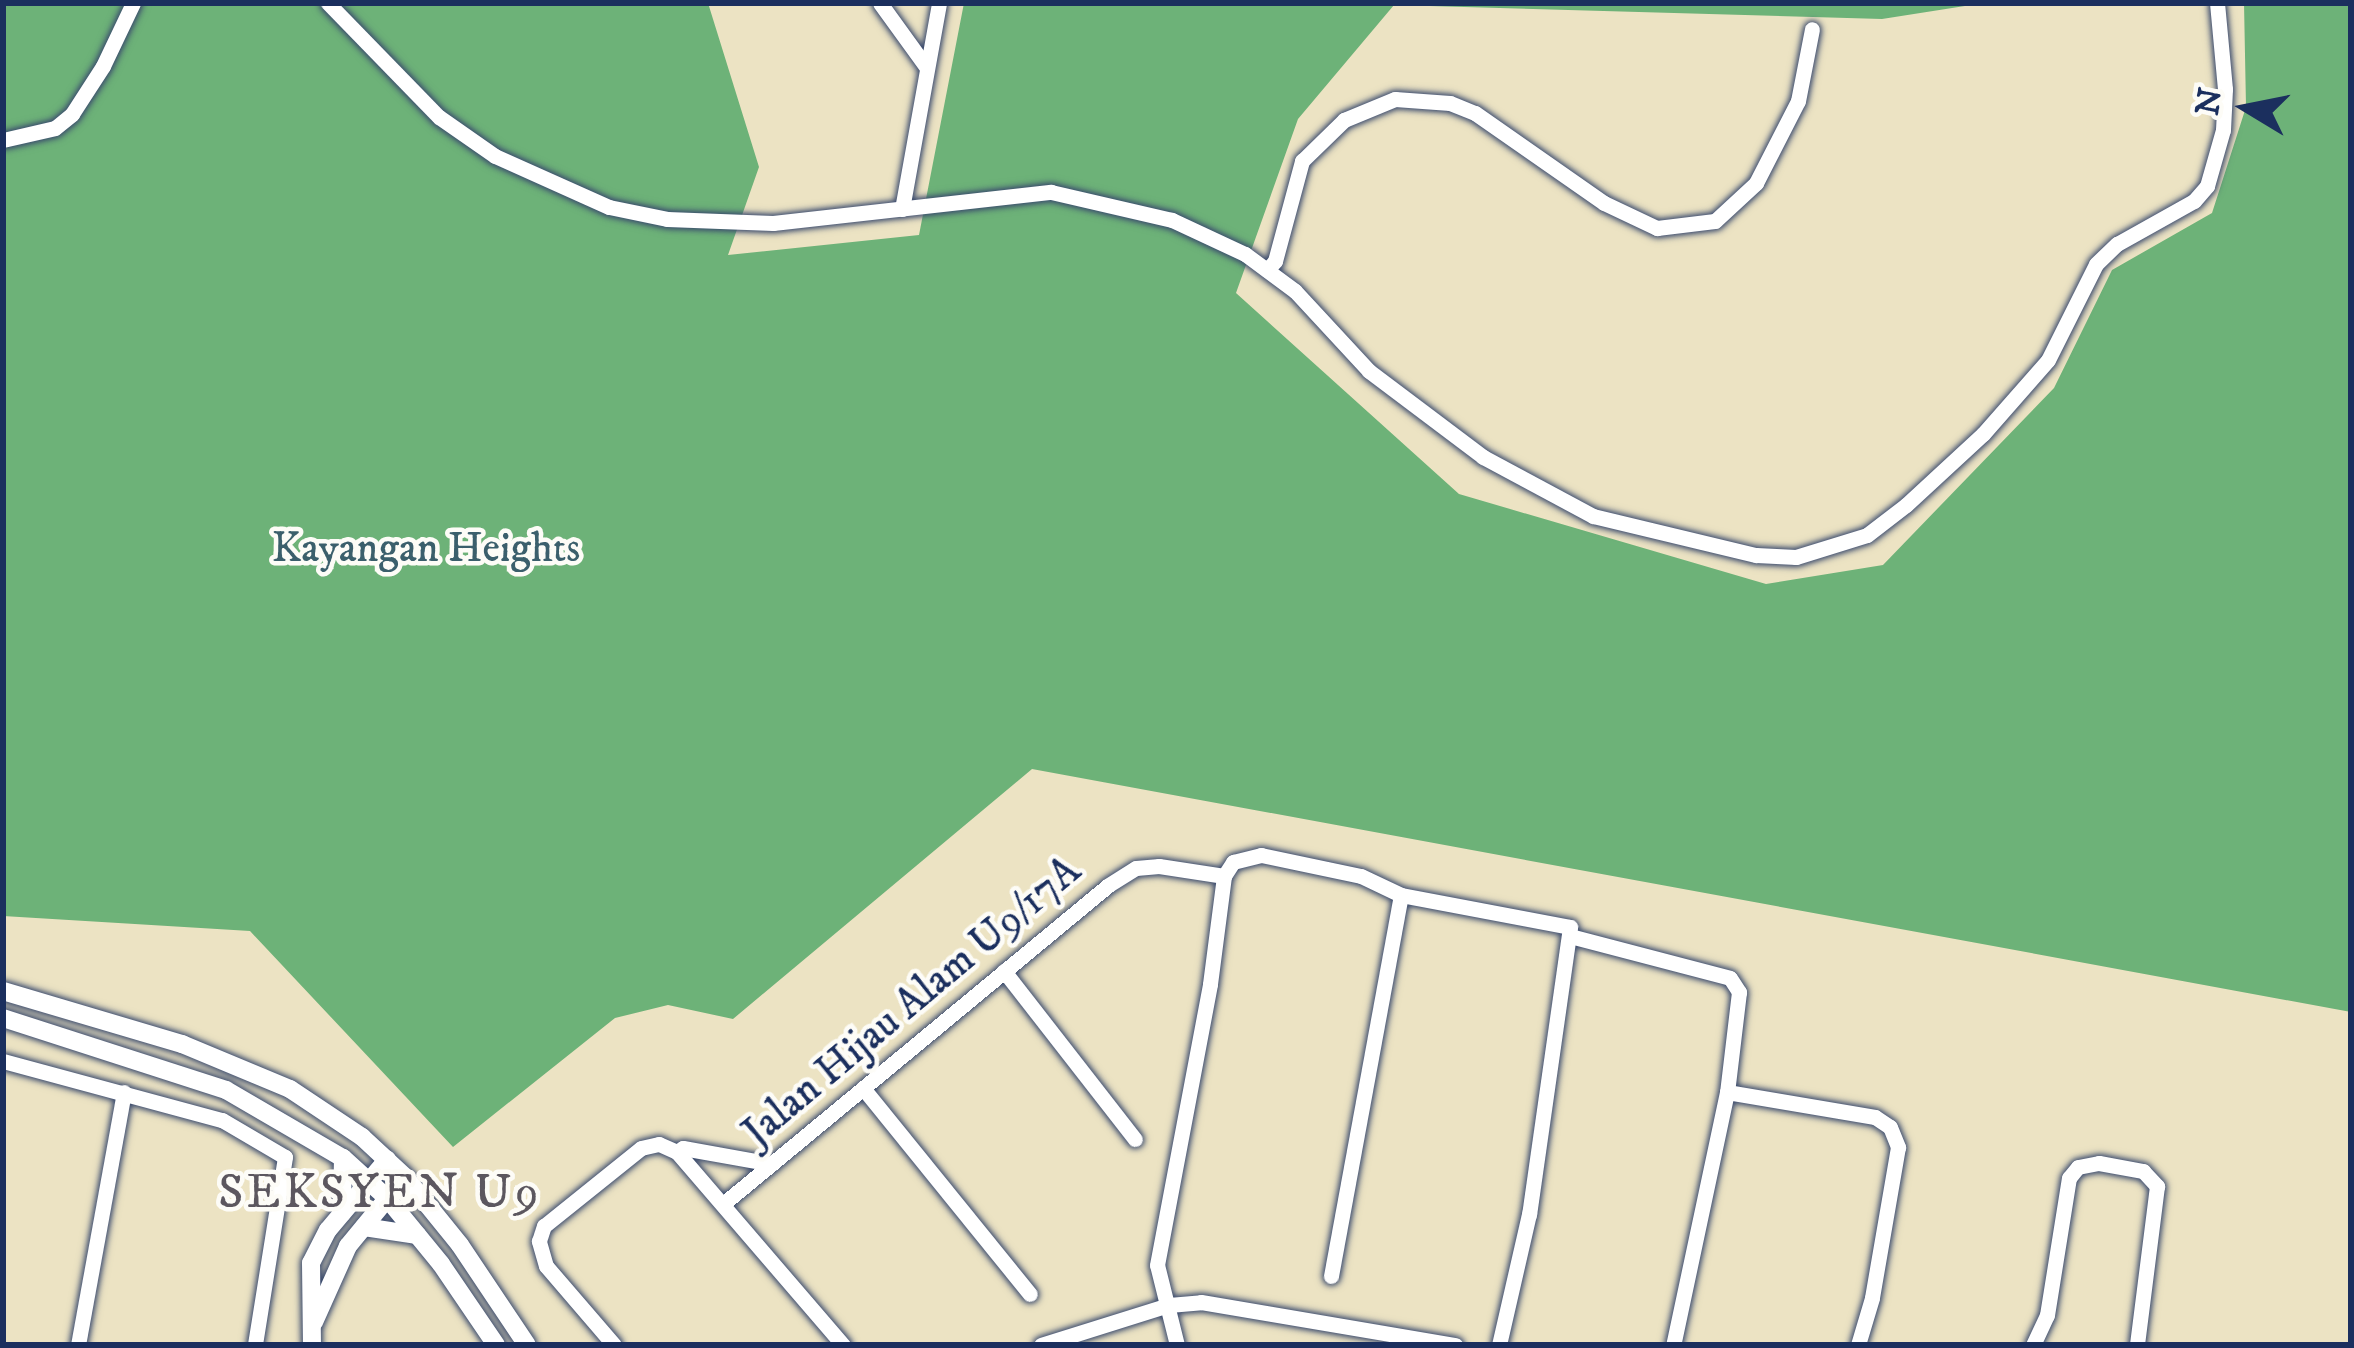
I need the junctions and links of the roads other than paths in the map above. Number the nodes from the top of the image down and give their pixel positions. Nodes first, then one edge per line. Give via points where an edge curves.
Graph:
1 (133, 3) edge
2 (328, 3) edge
3 (880, 3) edge
4 (939, 3) edge
5 (2217, 3) edge
6 (1812, 29) dead end
7 (927, 68) junction
8 (3, 140) edge
9 (902, 209) junction
10 (1267, 270) junction
11 (1224, 876) junction
12 (1401, 895) junction
13 (1570, 931) junction
14 (1004, 971) junction
15 (3, 991) edge
16 (3, 1018) edge
17 (3, 1061) edge
18 (863, 1088) junction
19 (124, 1092) junction
20 (1727, 1092) junction
21 (1135, 1138) dead end
22 (676, 1152) junction
23 (344, 1158) junction
24 (387, 1160) junction
25 (772, 1164) junction
26 (405, 1178) junction
27 (369, 1181) junction
28 (387, 1198) junction
29 (723, 1204) junction
30 (342, 1213) junction
31 (364, 1227) junction
32 (417, 1235) junction
33 (1331, 1276) dead end
34 (1030, 1294) dead end
35 (1168, 1305) junction
36 (314, 1322) junction
37 (78, 1345) edge
38 (255, 1345) edge
39 (312, 1345) edge
40 (496, 1345) edge
41 (527, 1345) edge
42 (614, 1345) edge
43 (843, 1345) edge
44 (1041, 1345) edge
45 (1177, 1345) edge
46 (1455, 1345) edge
47 (1499, 1345) edge
48 (1673, 1345) edge
49 (1858, 1345) edge
50 (2033, 1345) edge
51 (2137, 1345) edge

1 - 8 street via 72,114 55,128
2 - 9 street via 439,117 496,156 609,207 667,219 773,223
3 - 7 street
4 - 7 street
5 - 10 street via 2223,130 2206,186 2096,264 2060,339 2018,395 1906,506 1841,545 1756,555 1593,516 1484,457 1388,385
6 - 10 street via 1804,82 1756,184 1715,221 1657,228 1604,203 1475,113 1395,99 1344,120 1302,161
7 - 9 street
9 - 10 street via 1051,192 1090,198 1172,220
11 - 12 street via 1232,862 1262,855 1361,876
11 - 14 street, Jalan Hijau Alam U9/17A via 1136,868
11 - 35 street via 1157,1265
12 - 13 street
12 - 33 street
13 - 20 street via 1730,978 1739,992
13 - 47 street via 1529,1214
14 - 18 street, Jalan Hijau Alam U9/17A
14 - 21 street
15 - 24 street via 182,1045 290,1090
16 - 23 street via 226,1090
17 - 19 street
18 - 25 street, Jalan Hijau Alam U9/17A
18 - 34 street
19 - 37 street
19 - 38 street via 221,1120 285,1157
20 - 48 street
20 - 49 street via 1890,1126 1898,1148
22 - 25 street
22 - 29 street
22 - 42 street via 659,1144 641,1148 544,1226 539,1241 545,1266
23 - 27 street
23 - 30 street
24 - 26 street
24 - 27 street
25 - 29 street, Jalan Hijau Alam U9/17A
26 - 28 street
26 - 41 street
27 - 28 street
27 - 30 street
28 - 31 street
28 - 32 street
29 - 43 street
30 - 36 street via 311,1263
31 - 32 street
31 - 36 street
32 - 40 street
35 - 44 street
35 - 45 street
35 - 46 street via 1201,1302
36 - 39 street
50 - 51 street via 2047,1315 2069,1178 2099,1163 2143,1171 2159,1196

